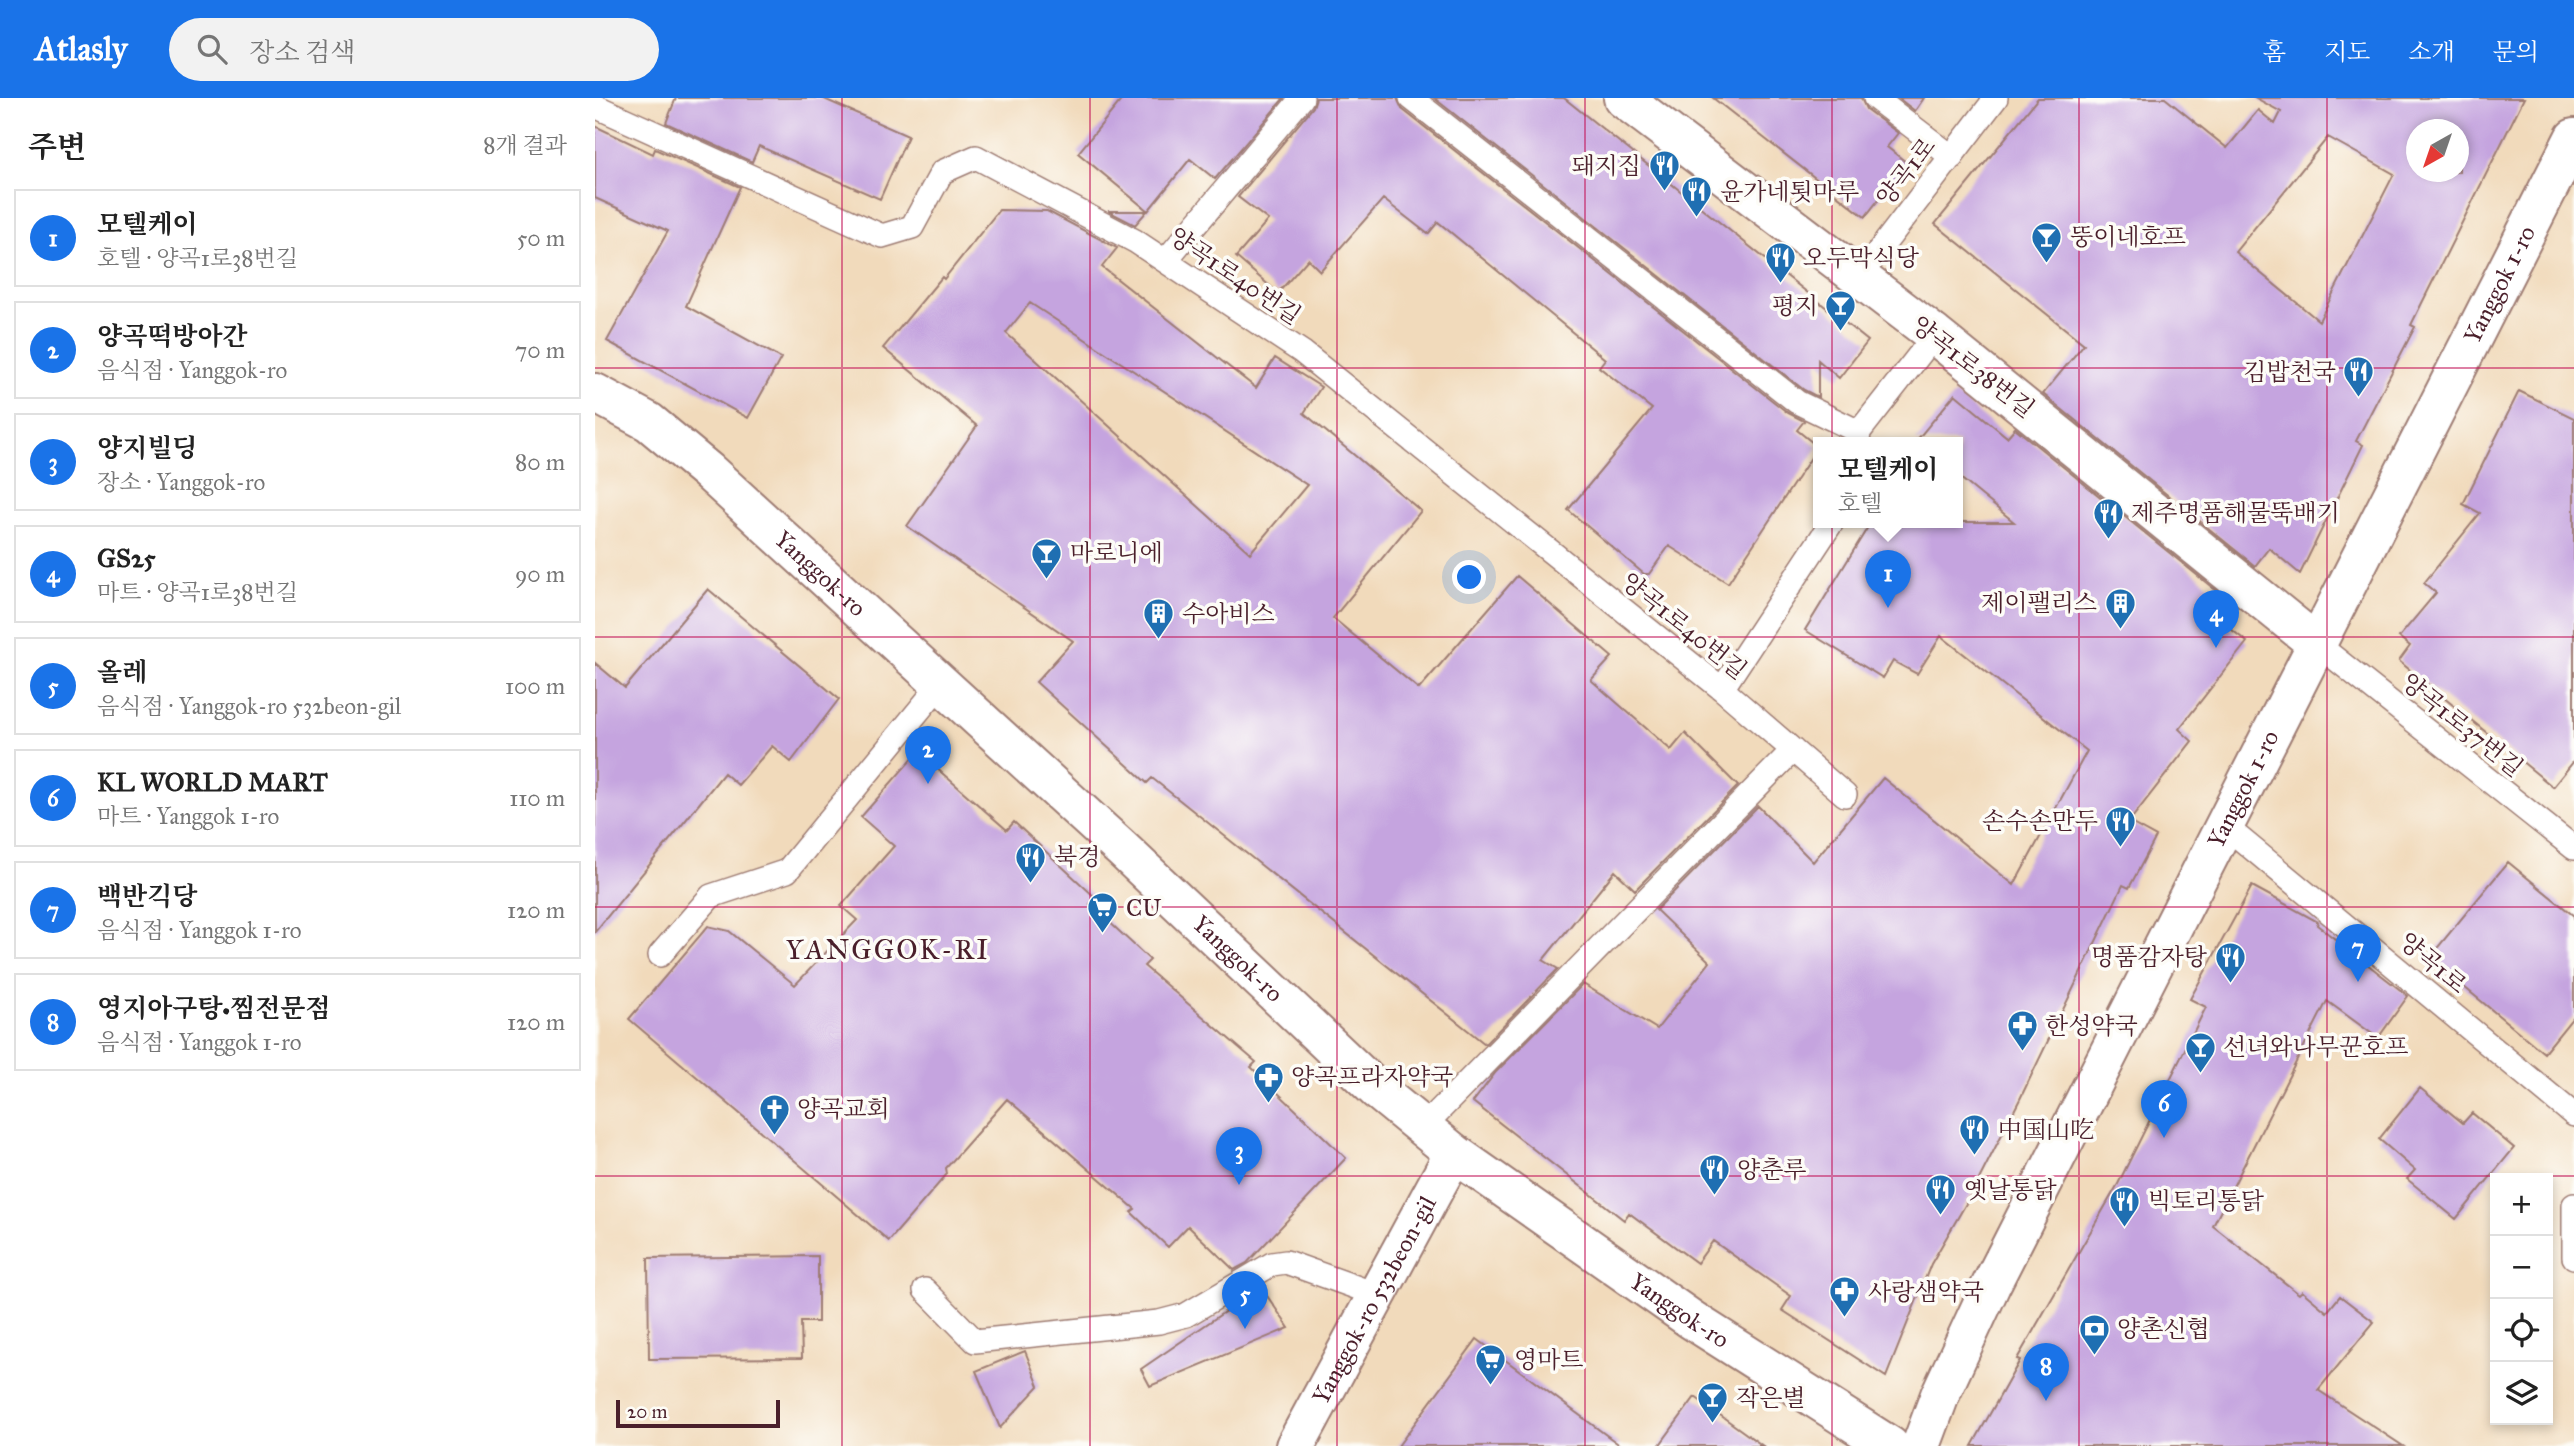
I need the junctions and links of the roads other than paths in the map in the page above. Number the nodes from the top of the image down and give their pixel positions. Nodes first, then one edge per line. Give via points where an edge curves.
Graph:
1 (1301, 98) edge
2 (1411, 98) edge
3 (1623, 98) edge
4 (1875, 98) edge
5 (1996, 98) edge
6 (595, 106) edge
7 (2570, 155) edge
8 (1952, 157) junction
9 (1166, 260) junction
10 (1858, 278) junction
11 (1935, 335) junction
12 (595, 393) edge
13 (1858, 437) edge
14 (1828, 528) edge
15 (2317, 644) junction
16 (939, 686) junction
17 (1722, 689) junction
18 (1793, 750) junction
19 (1845, 795) dead end
20 (2225, 826) junction
21 (2574, 848) edge
22 (660, 954) dead end
23 (2574, 1115) edge
24 (1423, 1127) junction
25 (1454, 1153) junction
26 (2574, 1205) edge
27 (2574, 1257) edge
28 (925, 1290) dead end
29 (1375, 1294) junction
30 (1294, 1446) edge
31 (1890, 1446) edge
32 (1921, 1446) edge

1 - 9 lane
2 - 13 lane via 1797,402
3 - 10 street, 양곡1로38번길
4 - 8 lane
5 - 8 lane, 양곡1로
6 - 9 lane, 양곡1로40번길 via 882,236 912,227 942,172 976,157
7 - 15 street, Yanggok 1-ro
8 - 10 lane, 양곡1로
9 - 17 lane, 양곡1로40번길 via 1302,352
10 - 11 street, 양곡1로38번길
11 - 13 lane
11 - 15 street, 양곡1로38번길
12 - 16 street, Yanggok-ro via 649,422 708,471
14 - 17 lane
15 - 20 street, Yanggok 1-ro
15 - 21 lane, 양곡1로37번길
16 - 22 lane via 787,872 711,896
16 - 24 street, Yanggok-ro via 1123,850 1377,1090
17 - 18 lane, 양곡1로40번길
18 - 19 lane, 양곡1로40번길
18 - 24 lane
20 - 23 lane, 양곡1로
20 - 32 street, Yanggok 1-ro via 1991,1285
24 - 25 street, Yanggok-ro
25 - 29 street, Yanggok-ro 532beon-gil
25 - 31 street, Yanggok-ro via 1692,1320
26 - 27 lane
28 - 29 lane via 975,1341 1159,1322 1186,1315 1272,1264 1286,1262
29 - 30 street, Yanggok-ro 532beon-gil

